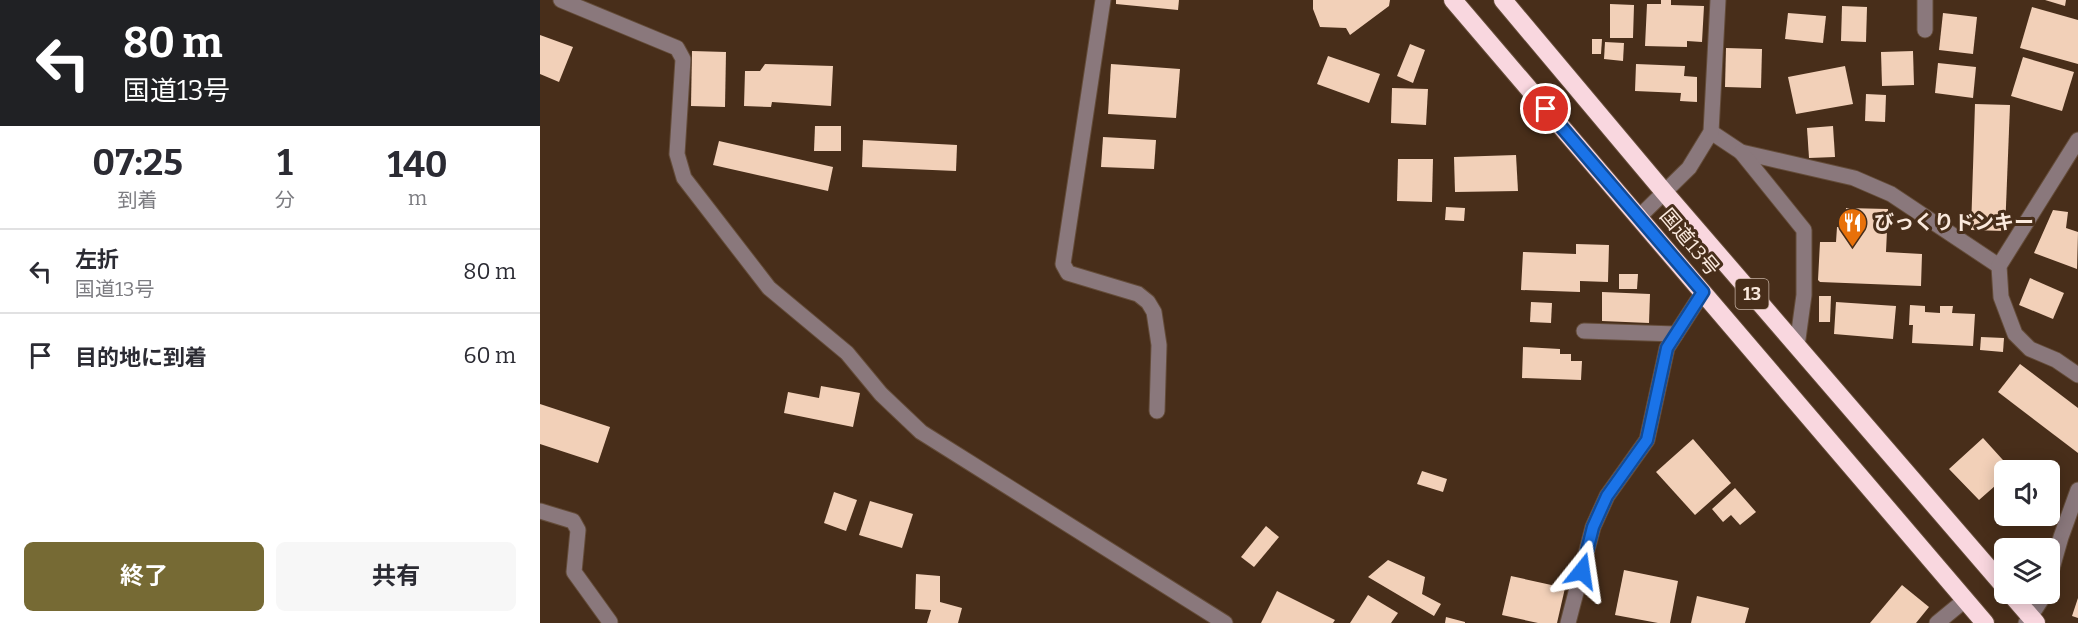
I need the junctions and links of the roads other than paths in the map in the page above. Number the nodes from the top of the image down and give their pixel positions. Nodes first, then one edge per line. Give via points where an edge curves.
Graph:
1 (561, 0) edge
2 (1103, 0) edge
3 (1452, 0) edge
4 (1503, 0) edge
5 (1718, 0) edge
6 (1926, 0) edge
7 (1925, 30) dead end
8 (1711, 132) junction
9 (2078, 140) edge
10 (1740, 152) junction
11 (2073, 160) edge
12 (1665, 193) junction
13 (1639, 217) junction
14 (1999, 266) junction
15 (1703, 292) junction
16 (1584, 331) dead end
17 (1676, 334) junction
18 (1797, 346) junction
19 (2078, 375) edge
20 (1157, 411) dead end
21 (2078, 490) edge
22 (540, 511) edge
23 (2060, 540) edge
24 (1994, 574) edge
25 (1965, 600) junction
26 (2018, 604) edge
27 (2040, 604) edge
28 (2031, 621) edge
29 (610, 622) edge
30 (1225, 623) edge
31 (1568, 623) edge
32 (1937, 623) edge
33 (1985, 623) edge

1 - 30 street via 676,48 682,59 677,154 684,177 769,288 847,353 881,394 921,432
2 - 20 street via 1064,264 1068,273 1138,294 1148,302 1154,312 1159,345
3 - 13 highway, 国道13号 / 13
4 - 12 highway, 国道13号 / 13
5 - 8 street
6 - 7 street
8 - 10 street
8 - 12 street via 1689,168
9 - 11 street
10 - 14 street via 1854,178 1882,190
10 - 18 street via 1804,230 1804,295
11 - 14 street
12 - 13 street
12 - 18 highway, 国道13号 / 13
13 - 15 highway, 国道13号 / 13
14 - 19 street via 2001,297 2015,334 2030,349
15 - 17 street
15 - 25 highway, 国道13号 / 13
16 - 17 street
17 - 31 street via 1667,348 1647,440 1607,496 1593,527
18 - 24 highway, 国道13号 / 13
21 - 23 street
22 - 29 street via 573,521 578,530 574,572
25 - 32 street
25 - 33 highway, 国道13号 / 13
26 - 28 highway
27 - 28 street

